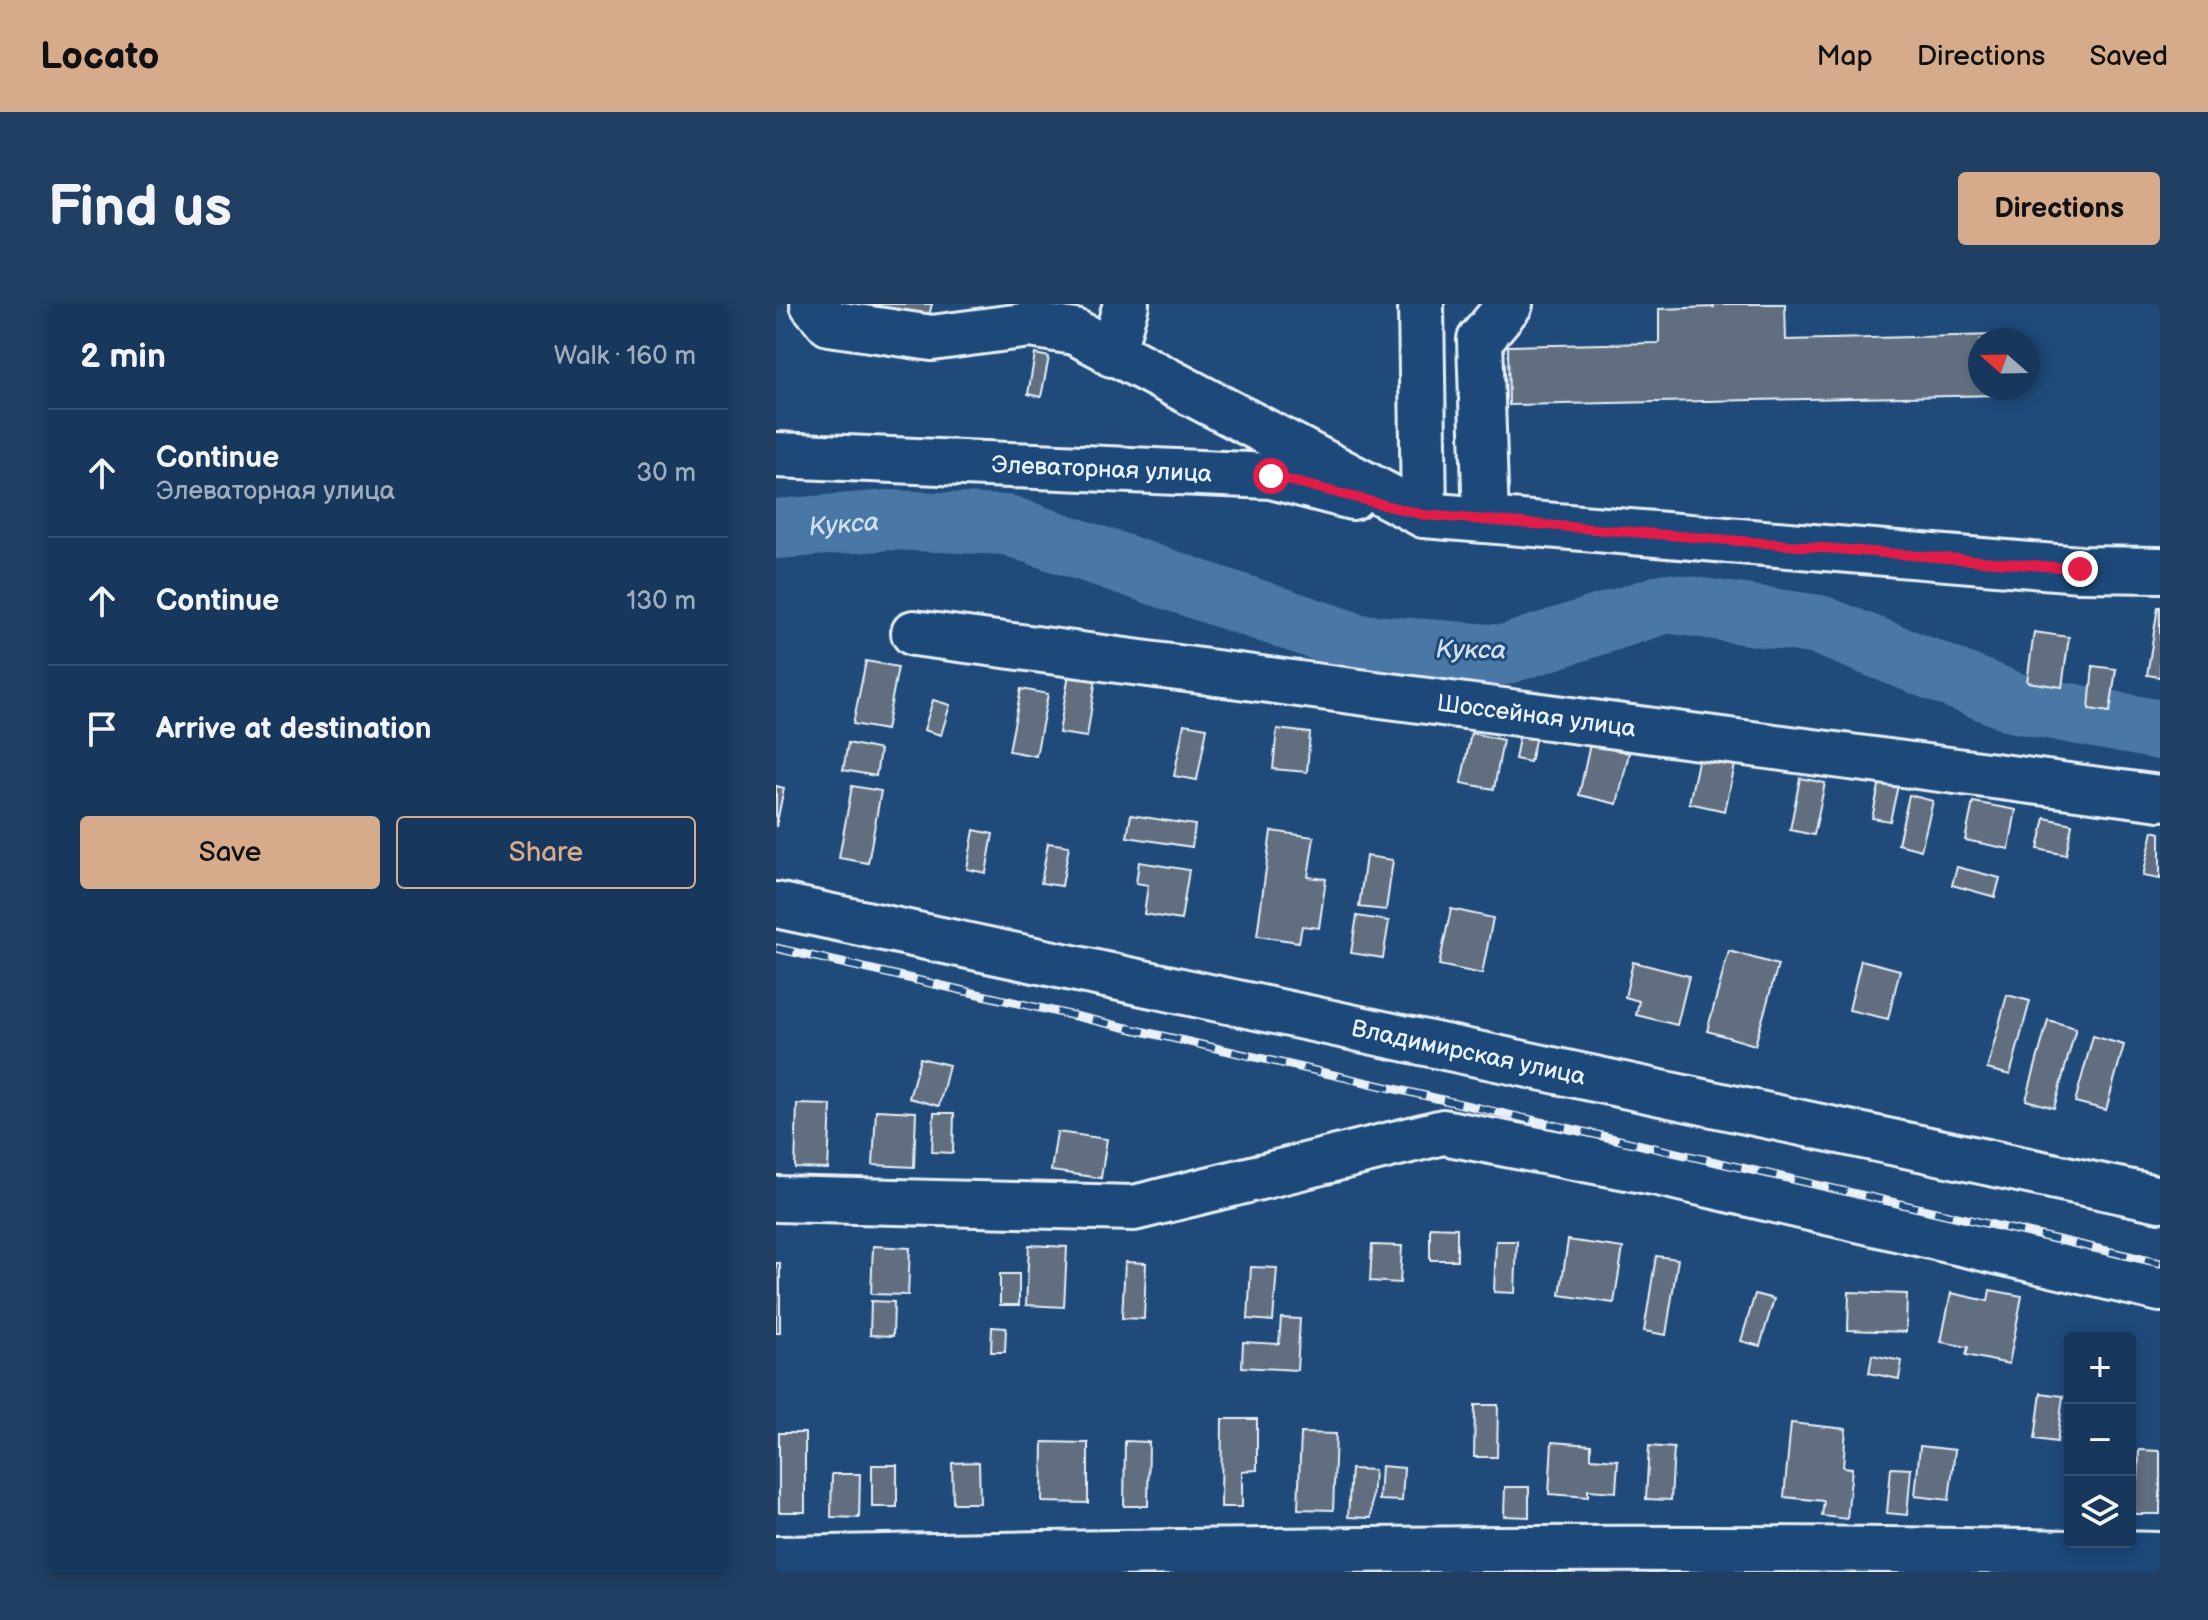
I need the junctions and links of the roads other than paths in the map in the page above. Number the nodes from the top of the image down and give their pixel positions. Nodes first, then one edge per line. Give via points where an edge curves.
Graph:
1 (813, 304) edge
2 (1126, 304) edge
3 (1421, 304) edge
4 (1510, 304) edge
5 (1112, 354) junction
6 (776, 455) edge
7 (1424, 515) junction
8 (1486, 520) junction
9 (2160, 570) edge
10 (914, 633) dead end
11 (2160, 798) edge
12 (776, 905) edge
13 (776, 1199) edge
14 (2160, 1199) edge
15 (2160, 1289) edge
16 (2160, 1555) edge
17 (776, 1559) edge

1 - 5 street via 829,323 932,338 1030,325 1075,332
2 - 5 street
3 - 7 street
4 - 8 street via 1480,340
5 - 7 street
6 - 7 street, Элеваторная улица via 1271,476
7 - 8 street
8 - 9 street via 2080,569
10 - 11 street, Шоссейная улица
12 - 14 street, Владимирская улица
13 - 15 street via 1134,1208 1443,1132 1658,1173
16 - 17 street via 1902,1548 1367,1548

